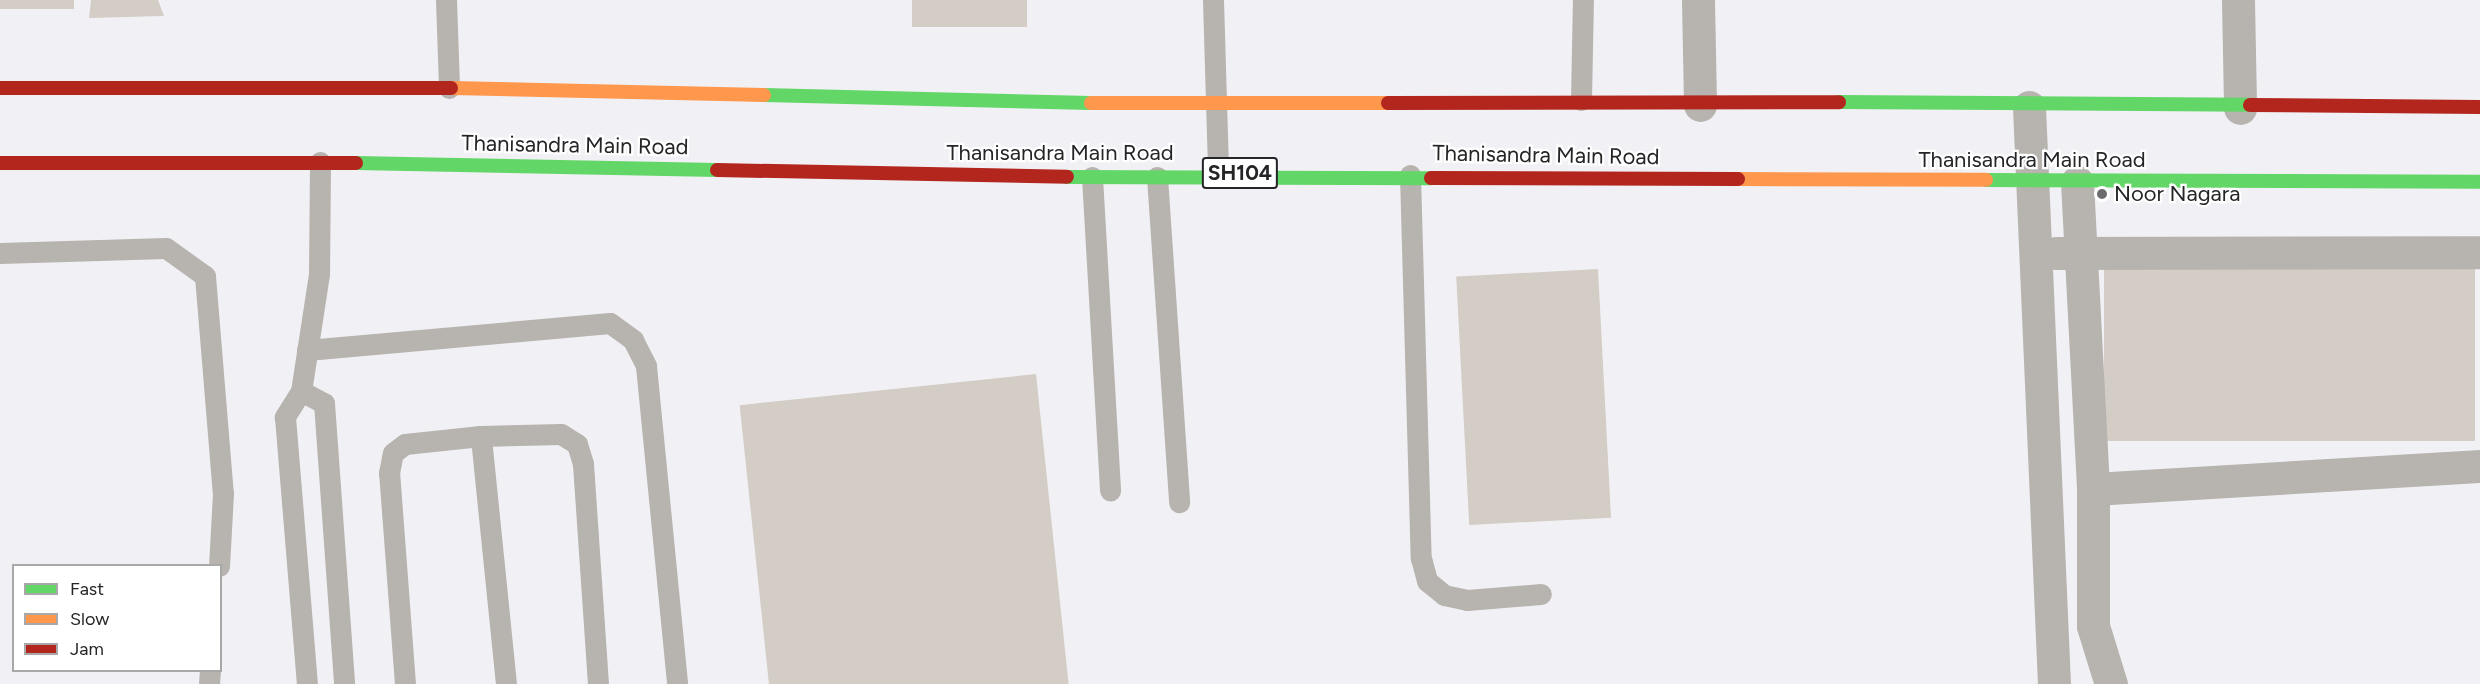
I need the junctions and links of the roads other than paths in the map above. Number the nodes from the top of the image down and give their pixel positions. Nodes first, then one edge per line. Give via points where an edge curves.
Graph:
1 (446, 0) edge
2 (1213, 0) edge
3 (1583, 0) edge
4 (1698, 0) edge
5 (2238, 0) edge
6 (0, 88) edge
7 (449, 88) junction
8 (1581, 100) junction
9 (1700, 105) junction
10 (1218, 106) junction
11 (2029, 107) junction
12 (2480, 107) edge
13 (2240, 108) junction
14 (320, 162) junction
15 (0, 163) edge
16 (1218, 173) junction
17 (1410, 175) junction
18 (1092, 177) junction
19 (1157, 177) junction
20 (2030, 182) junction
21 (2078, 182) junction
22 (2480, 182) edge
23 (2078, 252) junction
24 (2480, 252) edge
25 (0, 253) edge
26 (2035, 253) junction
27 (307, 350) junction
28 (302, 391) junction
29 (481, 436) junction
30 (2480, 466) edge
31 (2093, 489) junction
32 (1110, 490) dead end
33 (1179, 502) dead end
34 (219, 564) edge
35 (1541, 594) dead end
36 (308, 684) edge
37 (344, 684) edge
38 (405, 684) edge
39 (506, 684) edge
40 (598, 684) edge
41 (677, 684) edge
42 (2054, 684) edge
43 (2111, 684) edge

1 - 7 lane
2 - 10 lane
3 - 8 lane
4 - 9 street
5 - 13 street
6 - 7 main road
7 - 10 main road
8 - 9 main road
8 - 10 main road
9 - 11 main road
10 - 16 lane
11 - 13 main road
11 - 20 street
12 - 13 main road
14 - 15 main road, Thanisandra Main Road / SH104
14 - 18 main road, Thanisandra Main Road / SH104
14 - 27 lane via 319,274
16 - 17 main road, Thanisandra Main Road / SH104
16 - 19 main road, Thanisandra Main Road / SH104
17 - 20 main road, Thanisandra Main Road / SH104
17 - 35 lane via 1421,558 1428,581 1444,596 1467,600
18 - 19 main road, Thanisandra Main Road / SH104
18 - 32 lane
19 - 33 lane
20 - 21 main road, Thanisandra Main Road / SH104
20 - 26 street
21 - 22 main road, Thanisandra Main Road / SH104
21 - 23 street
23 - 24 street
23 - 26 street
23 - 31 street
25 - 34 lane via 166,248 205,276 223,493
26 - 42 street
27 - 28 lane
27 - 41 lane via 610,323 633,340 646,366
28 - 36 lane via 285,417
28 - 37 lane via 324,403
29 - 38 lane via 405,444 393,453 389,473
29 - 39 lane
29 - 40 lane via 561,434 577,444 583,464
30 - 31 street
31 - 43 street via 2093,626

